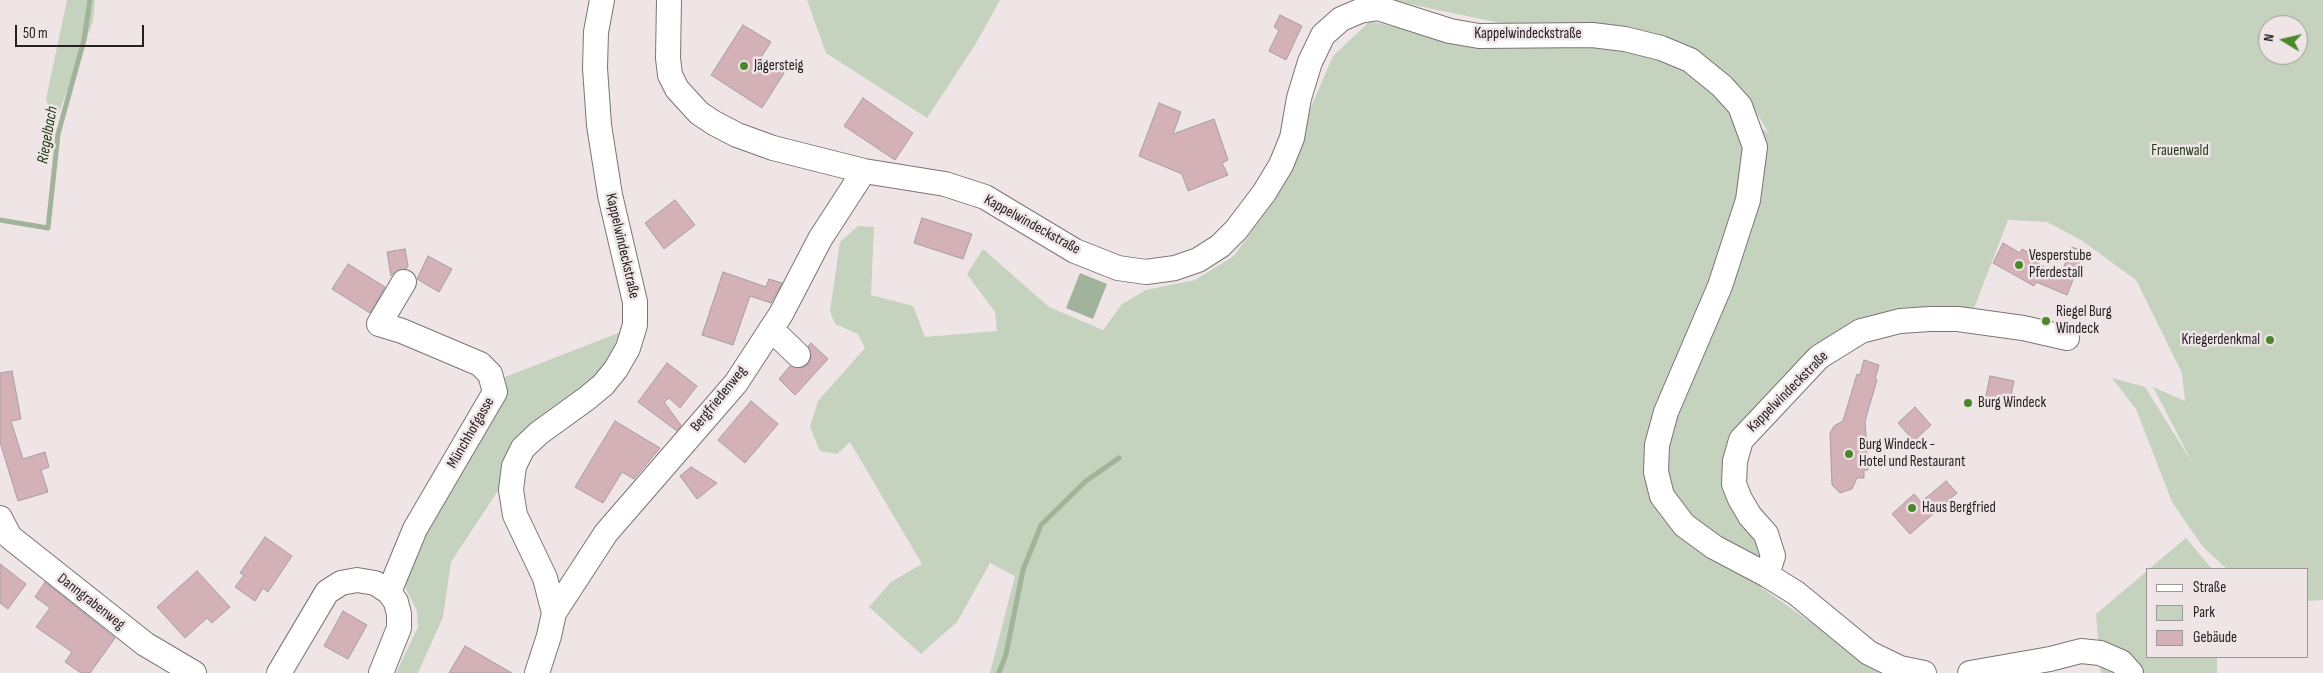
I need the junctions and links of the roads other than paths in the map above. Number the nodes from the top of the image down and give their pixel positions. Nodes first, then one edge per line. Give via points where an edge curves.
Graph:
1 (602, 0) edge
2 (669, 0) edge
3 (864, 171) junction
4 (404, 282) dead end
5 (771, 329) junction
6 (2067, 338) dead end
7 (798, 355) dead end
8 (0, 518) edge
9 (1767, 574) junction
10 (389, 592) junction
11 (554, 613) junction
12 (2126, 668) edge
13 (194, 673) edge
14 (279, 673) edge
15 (381, 673) edge
16 (537, 673) edge
17 (1924, 673) edge
18 (1970, 673) edge

1 - 11 street, Kappelwindeckstraße via 596,32 595,68 599,125 610,195 635,302 635,325 628,348 612,374 586,399 523,448 514,466 511,490 515,515 545,578
2 - 3 street, Kappelwindeckstraße via 670,74 677,89 699,113 755,142
3 - 5 street, Bergfriedenweg via 820,240
3 - 9 street, Kappelwindeckstraße via 945,184 985,197 1075,251 1118,268 1146,272 1175,268 1198,260 1220,246 1236,230 1281,165 1292,138 1310,62 1323,35 1341,19 1378,8 1450,31 1480,36 1592,35 1662,48 1690,60 1722,86 1740,106 1755,147 1748,200 1720,286 1666,412 1657,445 1656,472 1662,496 1684,525 1714,547
4 - 10 street, Münchhofgasse via 379,324 480,364 490,374 495,392 415,530
5 - 7 street
5 - 11 street, Bergfriedenweg via 736,383 606,533
6 - 9 street, Kappelwindeckstraße via 1958,319 1900,321 1861,331 1819,357 1741,440 1735,461 1734,484 1740,499 1766,534 1773,556
8 - 13 street, Danngrabenweg via 10,538 145,644
9 - 17 street, Kappelwindeckstraße via 1796,593 1869,653 1900,668
10 - 14 street via 375,584 357,580 341,582 327,592
10 - 15 street via 396,602 399,628
11 - 16 street, Kappelwindeckstraße
12 - 18 street via 2100,653 2081,651

